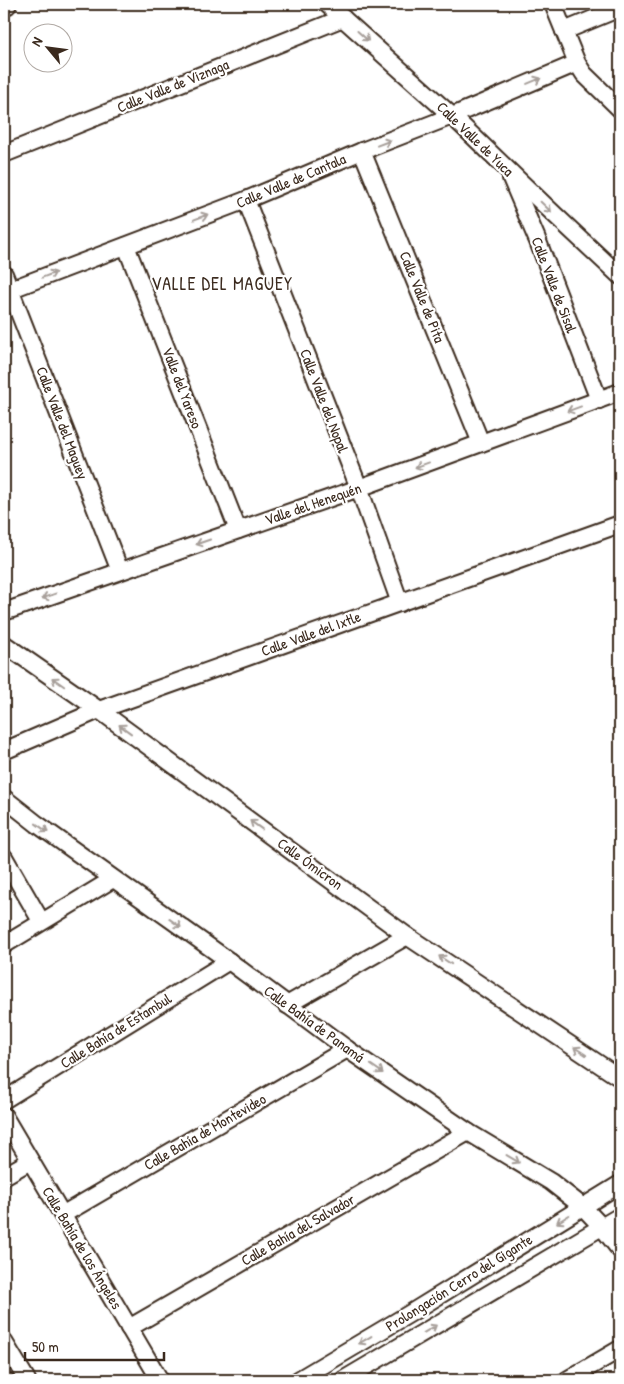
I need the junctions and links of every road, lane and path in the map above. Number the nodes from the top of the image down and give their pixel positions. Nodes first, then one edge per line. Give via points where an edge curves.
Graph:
1 (327, 4) edge
2 (553, 4) edge
3 (620, 8) edge
4 (343, 18) junction
5 (564, 31) junction
6 (576, 63) junction
7 (620, 109) edge
8 (452, 116) junction
9 (362, 151) junction
10 (4, 154) edge
11 (508, 171) junction
12 (246, 200) junction
13 (126, 246) junction
14 (4, 274) edge
15 (620, 276) edge
16 (7, 291) edge
17 (620, 392) edge
18 (599, 400) junction
19 (481, 443) junction
20 (358, 488) junction
21 (620, 524) edge
22 (238, 530) junction
23 (120, 571) junction
24 (400, 603) junction
25 (4, 612) edge
26 (4, 644) edge
27 (98, 710) junction
28 (4, 751) edge
29 (4, 798) edge
30 (4, 857) edge
31 (114, 879) junction
32 (41, 921) junction
33 (408, 936) junction
34 (4, 944) edge
35 (229, 961) junction
36 (287, 1005) junction
37 (347, 1049) junction
38 (620, 1078) edge
39 (4, 1100) edge
40 (4, 1116) edge
41 (468, 1132) junction
42 (30, 1161) junction
43 (4, 1176) edge
44 (620, 1184) edge
45 (583, 1206) junction
46 (62, 1215) junction
47 (620, 1216) edge
48 (602, 1226) junction
49 (620, 1250) edge
50 (129, 1328) junction
51 (4, 1342) edge
52 (620, 1350) edge
53 (27, 1380) edge
54 (160, 1380) edge
55 (298, 1380) edge
56 (343, 1380) edge
57 (567, 1380) edge

1 - 4 street, Calle Valle de Yuca
2 - 5 street
3 - 5 street
4 -> 8 street, Calle Valle de Yuca
4 - 10 street, Calle Valle de Viznaga
5 - 6 street
6 - 7 street
8 -> 6 street, Calle Valle de Cantala
9 -> 8 street, Calle Valle de Cantala
8 - 11 street, Calle Valle de Yuca
9 - 12 street, Calle Valle de Cantala
9 - 19 street, Calle Valle de Pita
11 -> 15 street, Calle Valle de Yuca
11 - 18 street, Calle Valle de Sisal
13 -> 12 street, Calle Valle de Cantala
12 - 20 street, Calle Valle del Nopal
16 -> 13 street, Calle Valle de Cantala
13 - 22 street, Valle del Yareso
14 - 16 street, Calle Valle del Maguey
16 - 23 street, Calle Valle del Maguey
17 - 18 street, Valle del Henequén
18 -> 19 street, Valle del Henequén
19 -> 20 street, Valle del Henequén
20 - 22 street, Valle del Henequén
20 - 24 street, Calle Valle del Nopal
21 - 24 street, Calle Valle del Ixtle
22 -> 23 street, Valle del Henequén
23 -> 25 street, Valle del Henequén
24 - 27 street, Calle Valle del Ixtle
27 -> 26 street, Calle Ómicron
27 - 28 street, Calle Valle del Ixtle
33 -> 27 street, Calle Ómicron
29 -> 31 street, Calle Bahía de Panamá
30 - 32 street
31 - 32 street
31 -> 35 street, Calle Bahía de Panamá
32 - 34 street
33 - 36 street
38 -> 33 street, Calle Ómicron
35 - 36 street, Calle Bahía de Panamá
35 - 39 street, Calle Bahía de Estambul
36 - 37 street, Calle Bahía de Panamá
37 -> 41 street, Calle Bahía de Panamá
37 - 46 street, Calle Bahía de Montevideo
40 - 42 street, Calle Bahía de los Ángeles
41 -> 45 street, Calle Bahía de Panamá via 551,1182
41 - 50 street, Calle Bahía del Salvador
42 - 43 street
42 - 46 street, Calle Bahía de los Ángeles
44 - 45 street, Prolongación Cerro del Gigante
45 - 48 street, Calle Bahía de Panamá
45 -> 55 street, Prolongación Cerro del Gigante
46 - 50 street, Calle Bahía de los Ángeles
47 - 48 street, Prolongación Cerro del Gigante
48 - 49 street, Calle Bahía de Panamá
56 -> 48 street, Prolongación Cerro del Gigante
50 - 54 street, Calle Bahía de los Ángeles
51 - 53 street
52 - 57 street

